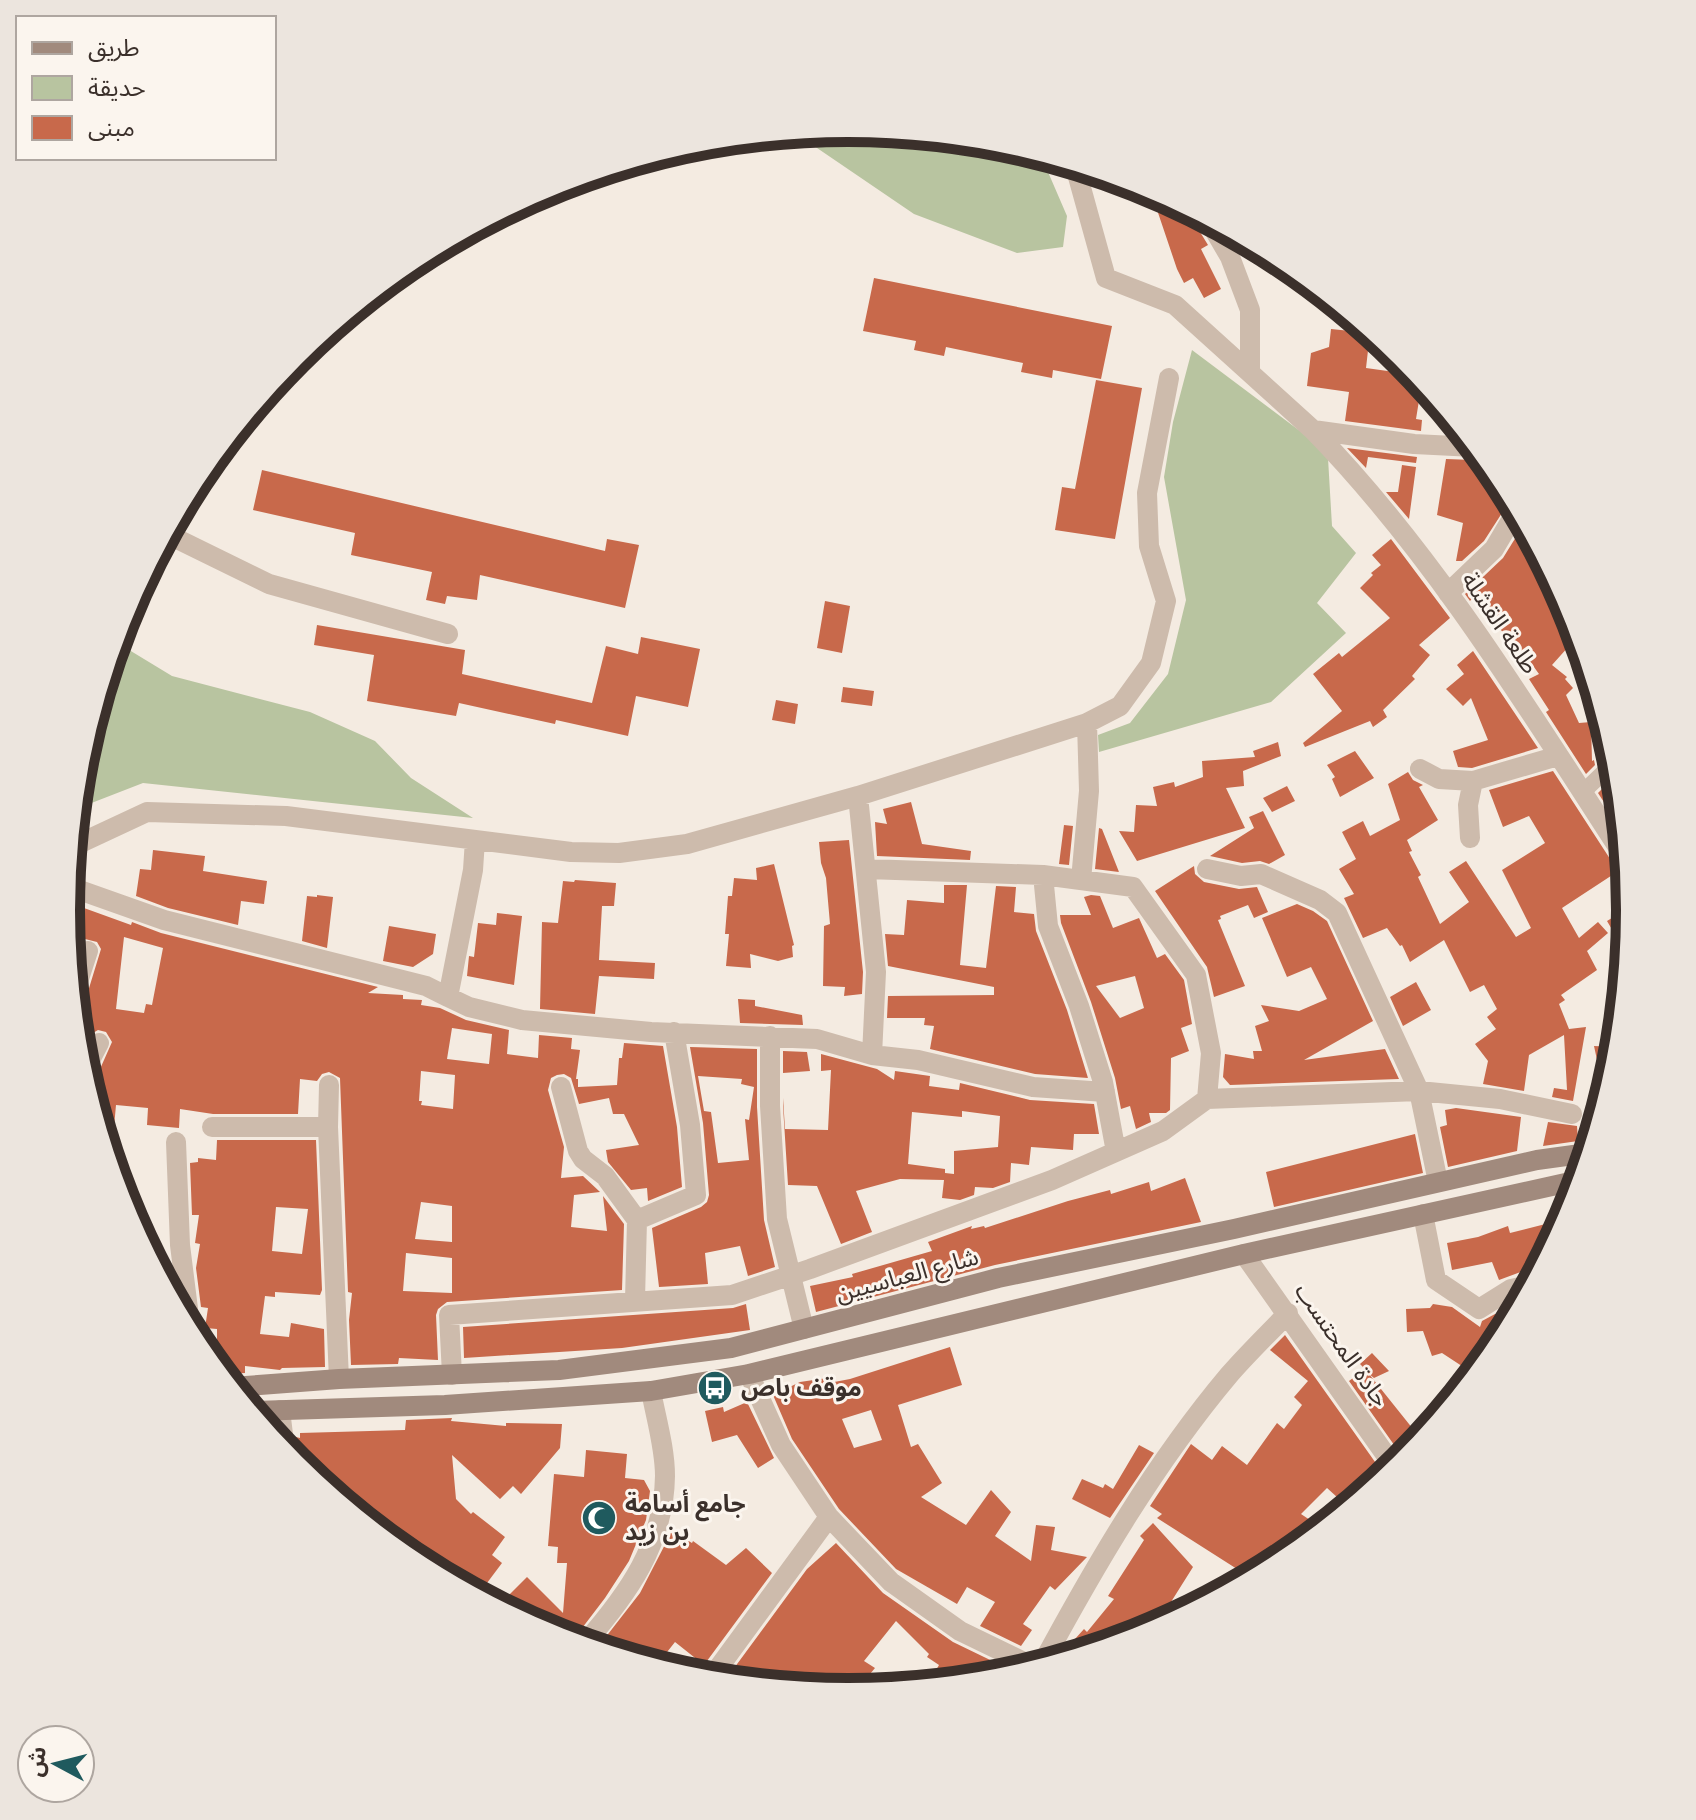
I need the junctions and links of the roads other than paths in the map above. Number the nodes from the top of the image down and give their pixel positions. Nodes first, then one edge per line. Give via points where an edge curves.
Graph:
1 (1078, 178) edge
2 (1219, 238) edge
3 (1250, 373) junction
4 (1169, 378) dead end
5 (1313, 430) junction
6 (1460, 446) edge
7 (1510, 521) edge
8 (176, 539) edge
9 (1448, 593) junction
10 (448, 634) dead end
11 (1087, 723) junction
12 (1558, 756) junction
13 (1420, 769) dead end
14 (1603, 773) edge
15 (1473, 781) junction
16 (1582, 793) junction
17 (858, 796) junction
18 (1470, 838) dead end
19 (1612, 838) edge
20 (475, 840) junction
21 (84, 841) edge
22 (867, 869) junction
23 (1207, 869) dead end
24 (1043, 875) junction
25 (1081, 880) junction
26 (81, 891) edge
27 (88, 951) dead end
28 (83, 967) edge
29 (448, 997) junction
30 (674, 1032) junction
31 (770, 1036) junction
32 (99, 1043) dead end
33 (94, 1053) edge
34 (872, 1055) junction
35 (329, 1085) dead end
36 (561, 1087) dead end
37 (1419, 1091) junction
38 (1105, 1092) junction
39 (1207, 1099) junction
40 (1572, 1114) dead end
41 (212, 1127) dead end
42 (328, 1127) junction
43 (176, 1142) dead end
44 (1116, 1152) junction
45 (1576, 1155) edge
46 (1438, 1182) junction
47 (1566, 1183) edge
48 (1423, 1214) junction
49 (637, 1220) junction
50 (1244, 1254) junction
51 (791, 1276) junction
52 (1516, 1288) edge
53 (635, 1300) junction
54 (187, 1301) edge
55 (1288, 1313) junction
56 (804, 1329) junction
57 (749, 1374) junction
58 (452, 1375) junction
59 (339, 1379) junction
60 (246, 1386) edge
61 (651, 1391) junction
62 (280, 1410) junction
63 (266, 1411) edge
64 (282, 1428) edge
65 (1387, 1457) edge
66 (829, 1517) junction
67 (593, 1634) edge
68 (1049, 1651) edge
69 (1017, 1659) edge
70 (719, 1666) edge

1 - 3 street, طلعة القشلة via 1106,278 1175,305
2 - 3 street via 1250,310
3 - 5 street, طلعة القشلة
4 - 11 street via 1147,493 1149,546 1166,601 1151,663 1120,706
5 - 6 street
5 - 9 street, طلعة القشلة
7 - 9 street via 1494,549
8 - 10 street via 269,584
9 - 12 street, طلعة القشلة
11 - 17 street
11 - 25 street via 1089,791
12 - 15 street
12 - 16 street, طلعة القشلة
13 - 15 street via 1439,779
14 - 16 street
15 - 18 street
16 - 19 street, طلعة القشلة
17 - 20 street via 687,844 619,853
17 - 22 street
20 - 21 street via 286,816 147,812
20 - 29 street
22 - 24 street
22 - 34 street via 876,972
23 - 37 street via 1261,874 1337,913
24 - 25 street
24 - 38 street via 1048,926
25 - 39 street via 1133,887 1196,975 1211,1053
26 - 29 street via 164,920 426,986
27 - 28 street
29 - 30 street via 522,1020
30 - 31 street
30 - 49 street via 696,1195
31 - 34 street via 817,1039
31 - 51 street via 777,1219
32 - 33 street
34 - 38 street via 918,1060 1033,1087
35 - 42 street
36 - 49 street via 578,1151 605,1176
37 - 39 street
37 - 40 street via 1500,1099
37 - 46 street
38 - 44 street
39 - 44 street via 1163,1131
41 - 42 street
42 - 59 street
43 - 54 street
44 - 51 street
45 - 46 main road, شارع العباسيين
46 - 56 main road, شارع العباسيين via 998,1278
47 - 48 main road
48 - 50 main road
48 - 52 street via 1436,1280 1479,1309
49 - 53 street
50 - 55 street, جادة المحتسب
50 - 57 main road
51 - 53 street via 732,1295
51 - 56 street
53 - 58 street via 449,1315
55 - 65 street, جادة المحتسب
55 - 68 street via 1229,1375 1165,1459
56 - 58 main road, شارع العباسيين via 731,1348 559,1370
57 - 61 main road
57 - 66 street via 781,1445
58 - 59 main road, شارع العباسيين
59 - 60 main road, شارع العباسيين
61 - 62 main road
61 - 67 street via 665,1473 662,1517 636,1576
62 - 63 main road
62 - 64 street
66 - 69 street via 891,1582 960,1631
66 - 70 street

